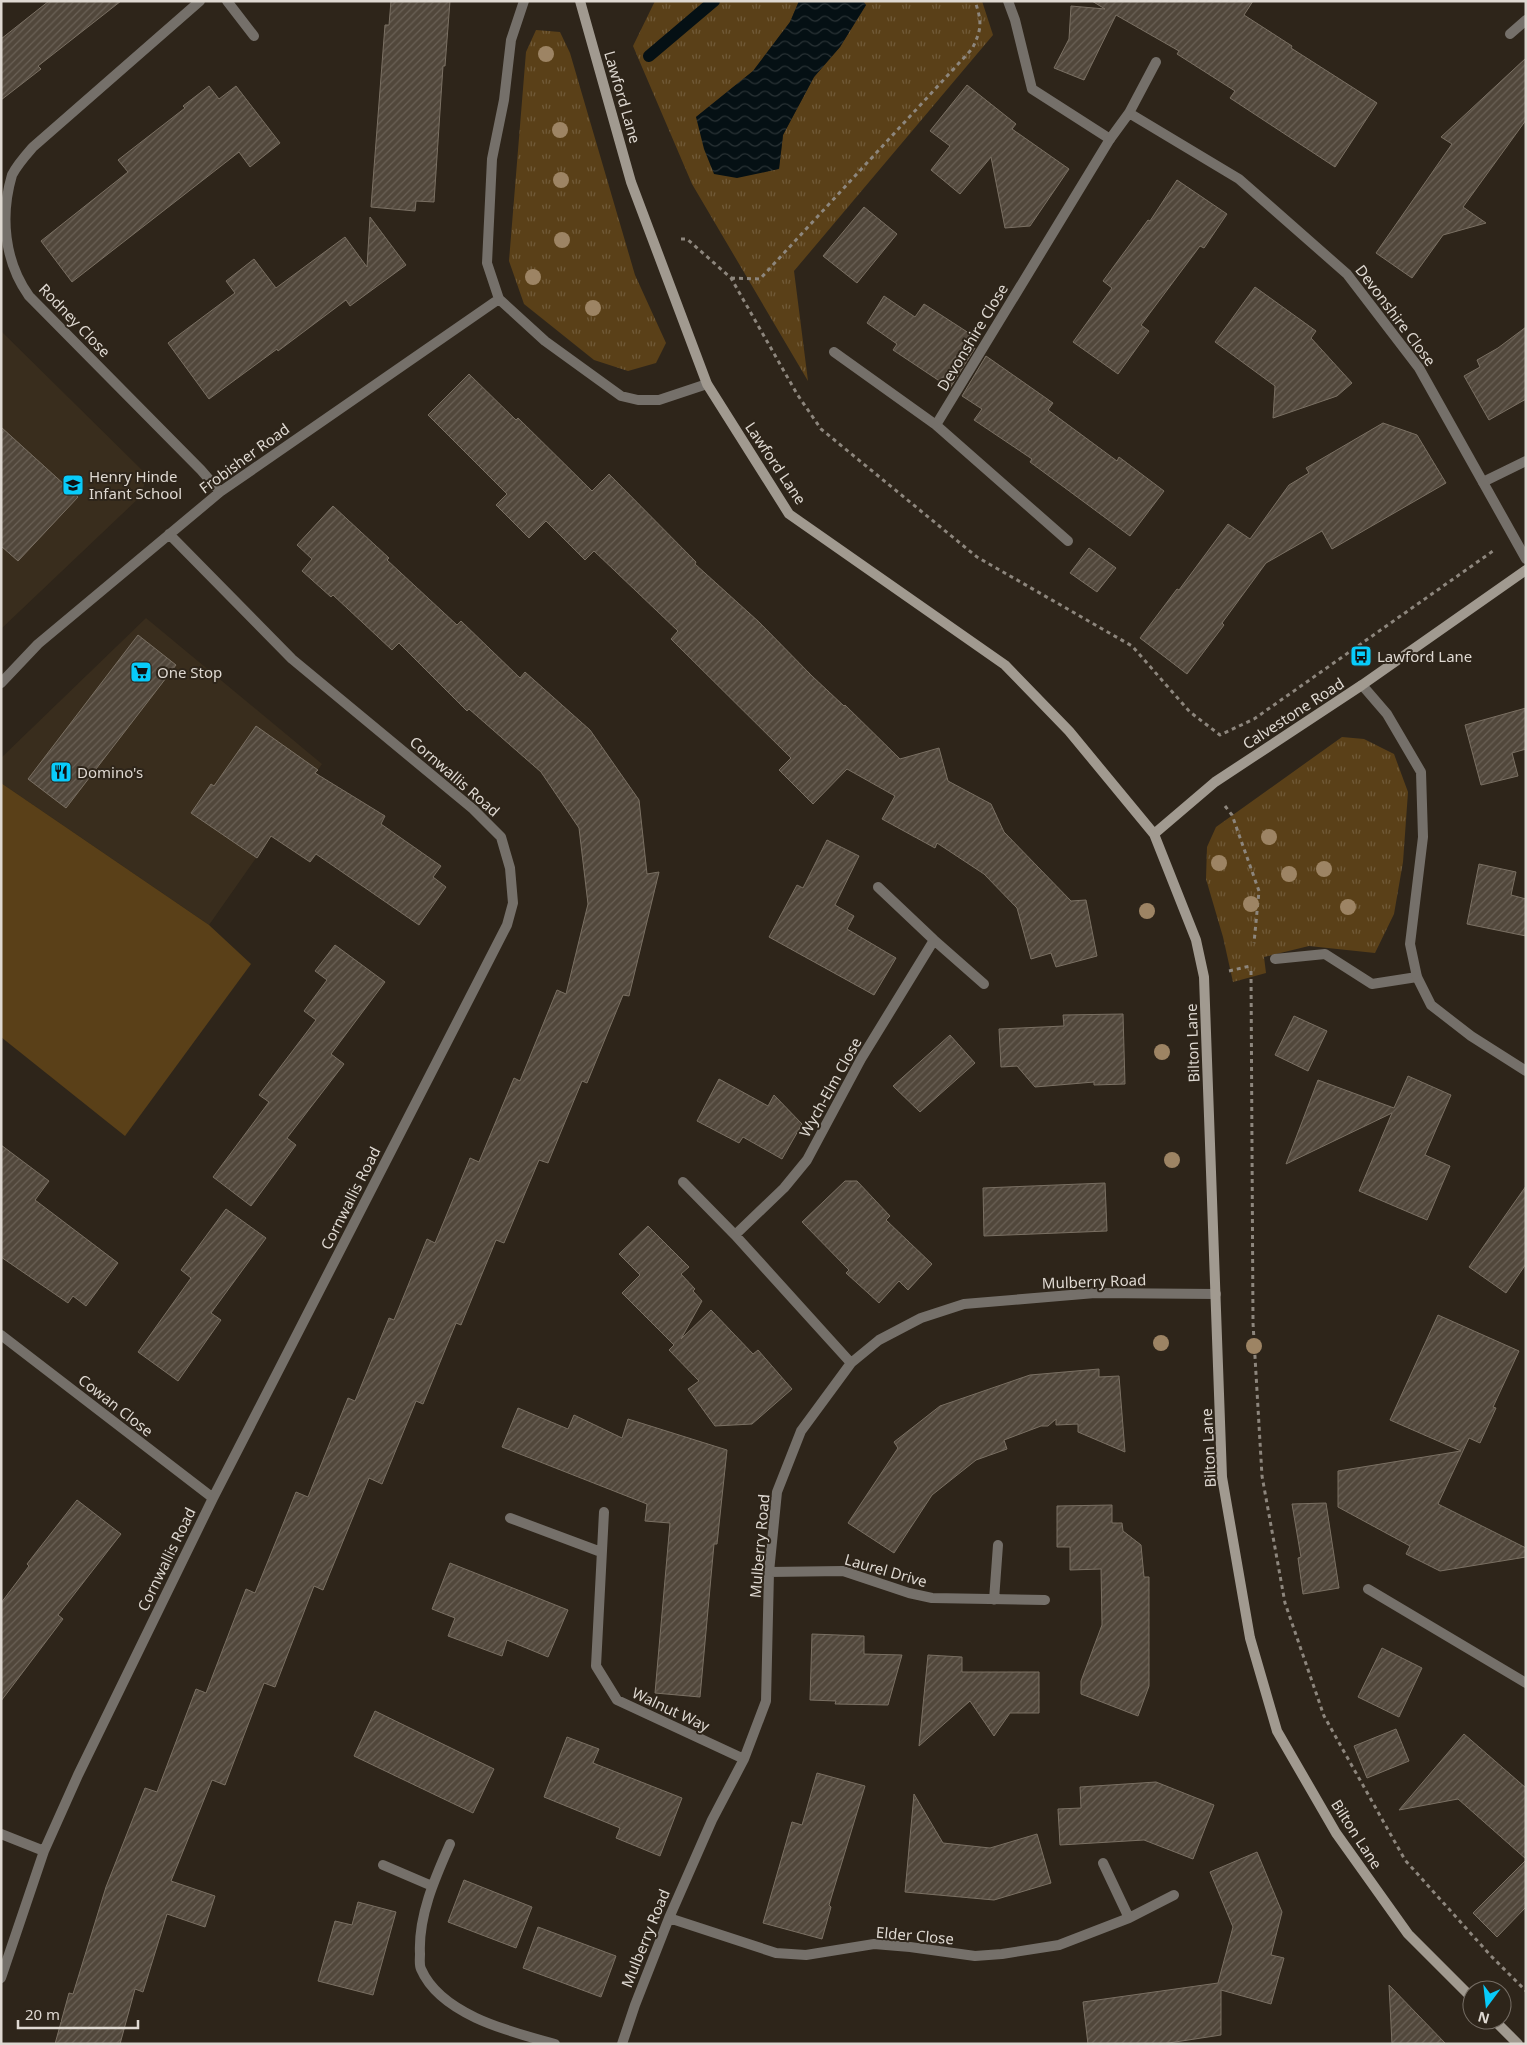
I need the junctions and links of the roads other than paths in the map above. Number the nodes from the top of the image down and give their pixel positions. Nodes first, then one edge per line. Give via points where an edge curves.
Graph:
1 (200, 1) edge
2 (227, 1) edge
3 (524, 1) edge
4 (580, 1) edge
5 (1008, 1) edge
6 (1526, 20) edge
7 (1510, 34) dead end
8 (254, 36) dead end
9 (1156, 62) dead end
10 (1129, 113) junction
11 (1110, 139) junction
12 (499, 299) junction
13 (834, 352) dead end
14 (707, 384) junction
15 (936, 425) junction
16 (1526, 460) edge
17 (1483, 482) junction
18 (220, 492) junction
19 (169, 534) junction
20 (1068, 541) dead end
21 (1526, 559) edge
22 (1526, 570) edge
23 (1, 683) edge
24 (1362, 685) junction
25 (1154, 834) junction
26 (878, 886) dead end
27 (934, 940) junction
28 (1275, 959) road end
29 (1417, 977) junction
30 (984, 984) dead end
31 (1526, 1071) edge
32 (683, 1182) dead end
33 (735, 1235) junction
34 (1216, 1294) junction
35 (1, 1335) edge
36 (850, 1363) junction
37 (213, 1498) junction
38 (604, 1512) dead end
39 (510, 1518) dead end
40 (998, 1545) dead end
41 (601, 1552) junction
42 (770, 1572) junction
43 (1368, 1589) dead end
44 (994, 1600) junction
45 (1045, 1600) dead end
46 (1526, 1683) edge
47 (744, 1759) junction
48 (1, 1834) edge
49 (450, 1844) dead end
50 (44, 1851) junction
51 (1103, 1863) dead end
52 (382, 1865) dead end
53 (432, 1886) junction
54 (1174, 1895) dead end
55 (669, 1918) junction
56 (1129, 1918) junction
57 (1, 1978) edge
58 (1462, 1988) edge
59 (1504, 2030) edge
60 (554, 2044) edge
61 (622, 2044) edge
62 (1518, 2044) edge

1 - 18 street, Rodney Close via 33,147 13,173 2,221 10,260 18,281 29,296
2 - 8 street
3 - 12 street via 511,40 504,100 492,159 487,263
4 - 14 street, Lawford Lane via 631,182
5 - 11 street via 1032,89
6 - 7 street
9 - 10 street, Devonshire Close
10 - 11 street, Devonshire Close
10 - 17 street, Devonshire Close via 1239,179 1348,274 1419,368
11 - 15 street, Devonshire Close
12 - 14 street via 545,342 621,396 659,400
12 - 18 street, Frobisher Road
13 - 15 street
14 - 25 street, Lawford Lane via 789,514 1004,665 1069,731
15 - 20 street
16 - 17 street
17 - 21 street, Devonshire Close
18 - 19 street, Frobisher Road
19 - 23 street, Frobisher Road via 38,644
19 - 37 street, Cornwallis Road via 292,659 473,809 501,837 510,868 513,903 507,925
22 - 24 street, Calvestone Road
24 - 25 street, Calvestone Road via 1210,787
24 - 29 street via 1387,714 1422,772 1423,837 1410,944
25 - 34 street, Bilton Lane via 1196,940 1204,977
26 - 27 street
27 - 30 street
27 - 33 street, Wych-Elm Close via 861,1059 807,1160 784,1188
28 - 29 street via 1326,954 1372,984
29 - 31 street via 1431,1005
32 - 33 street
33 - 36 street
34 - 36 street, Mulberry Road via 1095,1293 964,1304 921,1318 879,1340
34 - 58 street, Bilton Lane via 1222,1477 1250,1638 1277,1731 1336,1833 1408,1934
35 - 37 street, Cowan Close
36 - 42 street, Mulberry Road via 801,1431 788,1460 777,1492
37 - 50 street, Cornwallis Road
38 - 41 street, Walnut Way
39 - 41 street
40 - 44 street
41 - 47 street, Walnut Way via 596,1666 616,1700
42 - 44 street, Laurel Drive via 844,1571 932,1598
42 - 47 street, Mulberry Road via 766,1700
43 - 46 street
44 - 45 street, Laurel Drive
47 - 55 street, Mulberry Road via 712,1820
48 - 50 street
49 - 53 street
50 - 57 street, Cornwallis Road
51 - 56 street
52 - 53 street
53 - 60 street via 419,1939 421,1968 433,1986 448,2002 476,2017 508,2031
54 - 56 street, Elder Close
55 - 56 street, Elder Close via 776,1953 806,1955 874,1944 975,1956 1059,1945
55 - 61 street, Mulberry Road
59 - 62 street

